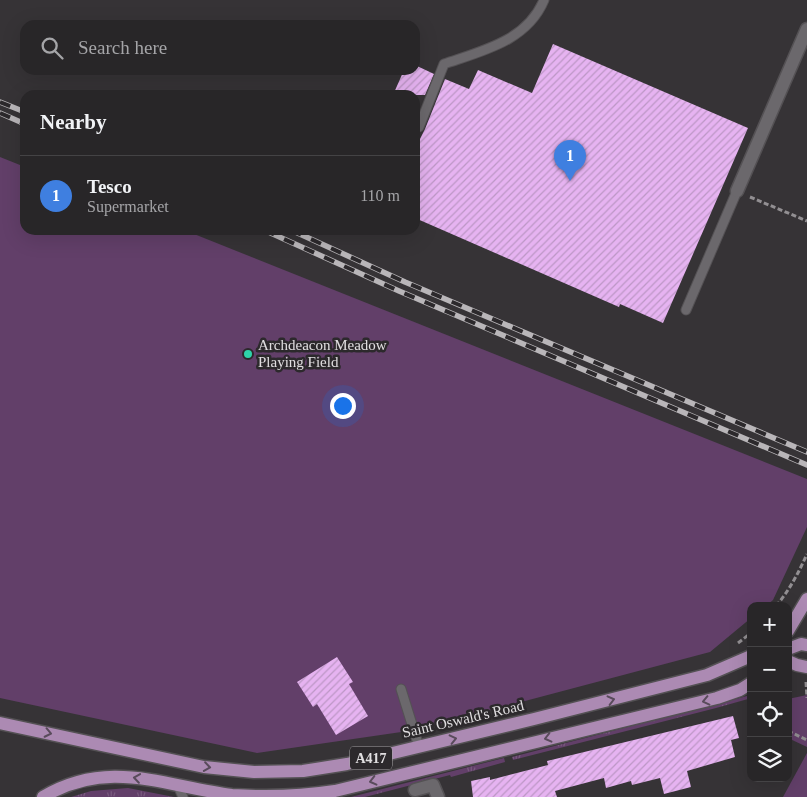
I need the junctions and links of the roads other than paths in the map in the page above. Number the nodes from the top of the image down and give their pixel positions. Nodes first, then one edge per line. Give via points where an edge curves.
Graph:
1 (544, 0) edge
2 (807, 29) edge
3 (420, 124) edge
4 (737, 191) joint
5 (686, 310) dead end
6 (807, 599) edge
7 (792, 624) edge
8 (807, 645) edge
9 (792, 647) edge
10 (747, 658) edge
11 (792, 663) edge
12 (807, 667) edge
13 (747, 686) edge
14 (401, 688) dead end
15 (0, 723) edge
16 (419, 746) junction
17 (415, 790) dead end
18 (180, 791) edge
19 (233, 796) edge
20 (43, 797) edge
21 (438, 797) edge

1 - 3 lane via 540,11 522,31 490,48 444,64
2 - 4 street
4 - 5 lane
6 - 7 main road
8 - 9 main road
16 -> 10 main road, Saint Oswald's Road / A417 via 707,676
11 - 12 main road
13 -> 19 main road, A417 via 717,698 336,791 306,795
14 - 16 lane
15 -> 16 main road, Saint Oswald's Road / A417 via 204,767 254,772 347,764
17 - 21 street via 433,785
18 - 19 main road, A417
18 -> 20 main road, A417 via 143,779 107,776 87,778

